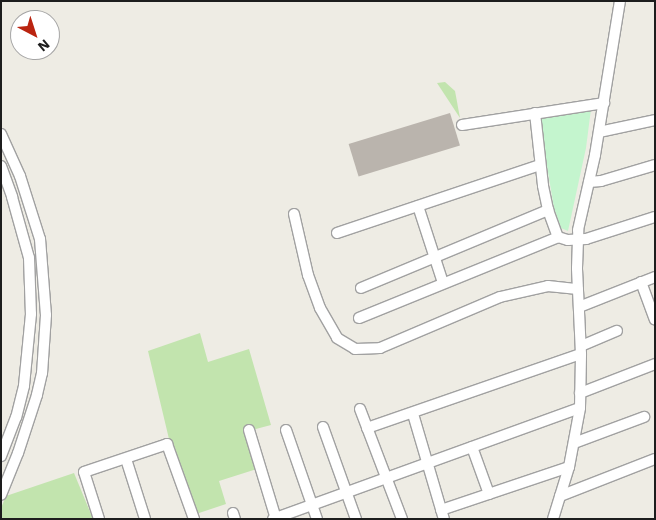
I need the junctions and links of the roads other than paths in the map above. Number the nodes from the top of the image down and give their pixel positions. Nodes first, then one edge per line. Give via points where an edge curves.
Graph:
1 (620, 1) edge
2 (604, 103) junction
3 (535, 113) junction
4 (655, 120) edge
5 (462, 125) dead end
6 (599, 132) junction
7 (1, 134) edge
8 (655, 165) edge
9 (1, 166) edge
10 (540, 166) junction
11 (589, 182) junction
12 (418, 206) junction
13 (548, 210) junction
14 (294, 214) dead end
15 (655, 217) edge
16 (337, 233) dead end
17 (558, 237) junction
18 (578, 240) junction
19 (435, 257) junction
20 (655, 277) edge
21 (641, 282) junction
22 (443, 283) junction
23 (361, 288) dead end
24 (578, 289) junction
25 (579, 307) junction
26 (360, 318) dead end
27 (655, 320) edge
28 (617, 331) dead end
29 (581, 350) junction
30 (655, 364) edge
31 (580, 393) junction
32 (360, 408) dead end
33 (580, 408) junction
34 (413, 414) junction
35 (644, 417) dead end
36 (323, 427) dead end
37 (367, 428) junction
38 (249, 430) dead end
39 (286, 430) dead end
40 (574, 443) junction
41 (472, 447) junction
42 (1, 456) edge
43 (126, 458) junction
44 (655, 460) edge
45 (428, 462) junction
46 (569, 467) junction
47 (385, 477) junction
48 (346, 492) junction
49 (1, 494) edge
50 (489, 494) junction
51 (560, 496) junction
52 (312, 504) junction
53 (443, 515) edge
54 (275, 518) edge
55 (551, 518) edge
56 (99, 519) edge
57 (146, 519) edge
58 (194, 519) edge
59 (317, 519) edge
60 (356, 519) edge
61 (402, 519) edge

1 - 2 street
2 - 3 street
2 - 6 street
3 - 5 street
3 - 10 street
4 - 6 street
6 - 11 street
7 - 49 street via 20,176 40,240 46,315 42,373 37,395
8 - 11 street
9 - 42 street via 29,258 31,314 24,386
10 - 12 street
10 - 13 street
11 - 18 street
12 - 16 street
12 - 19 street
13 - 17 street
13 - 19 street
14 - 24 street via 308,275 320,308 337,338 355,349 380,348 500,297 548,286
15 - 18 street
17 - 18 street
17 - 22 street
18 - 24 street
19 - 22 street
19 - 23 street
20 - 21 street
21 - 25 street
21 - 27 street
22 - 26 street
24 - 25 street
25 - 29 street
28 - 29 street
29 - 31 street
29 - 34 street
30 - 31 street
31 - 33 street
32 - 37 street
33 - 40 street
33 - 41 street
34 - 37 street
34 - 45 street
35 - 40 street
36 - 48 street
37 - 47 street
38 - 54 street
39 - 52 street
40 - 46 street
41 - 45 street
41 - 50 street
43 - 56 street via 84,472
43 - 57 street
43 - 58 street via 167,444
44 - 51 street
45 - 47 street
45 - 53 street
46 - 50 street
46 - 51 street
47 - 48 street
47 - 61 street
48 - 52 street
48 - 60 street
50 - 53 street
51 - 55 street
52 - 54 street
52 - 59 street

